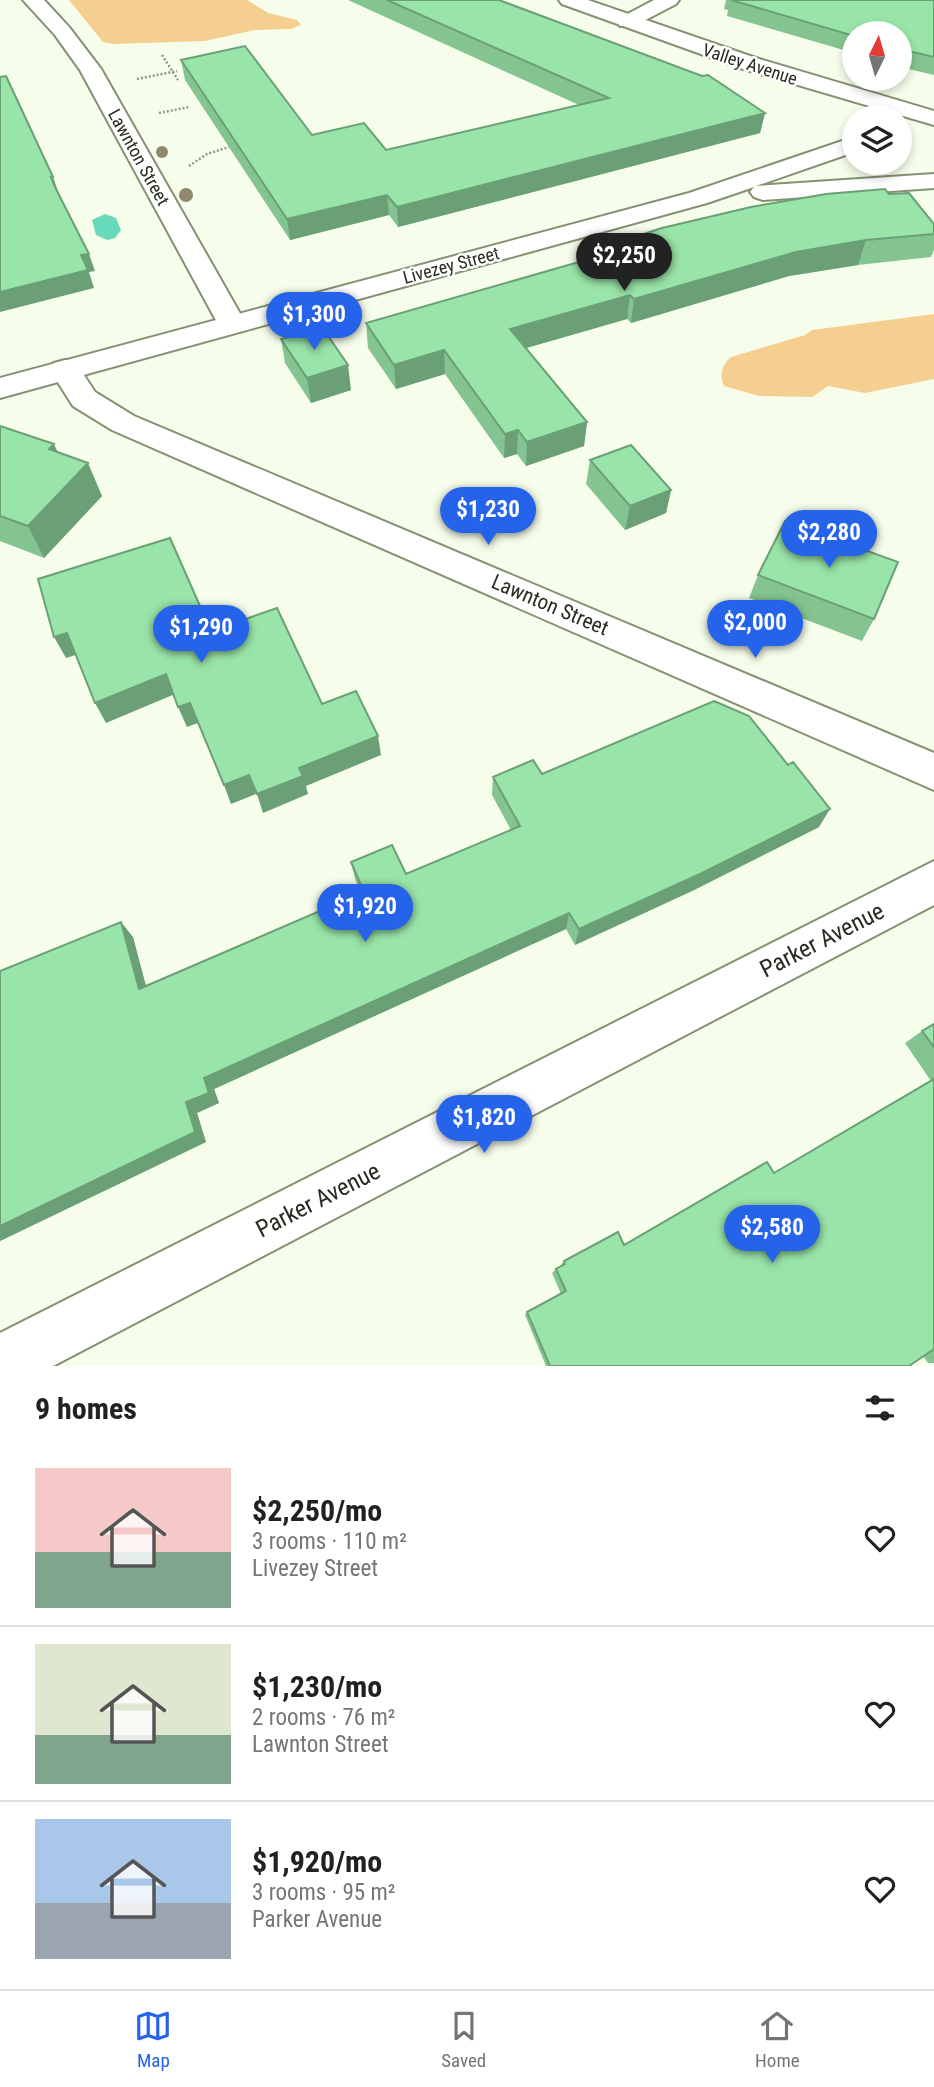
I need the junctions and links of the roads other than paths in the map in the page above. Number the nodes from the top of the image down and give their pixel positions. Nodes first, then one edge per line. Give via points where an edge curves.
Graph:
1 (33, 0) edge
2 (569, 0) edge
3 (669, 0) edge
4 (627, 22) junction
5 (872, 105) edge
6 (912, 115) edge
7 (934, 118) edge
8 (842, 148) edge
9 (934, 181) edge
10 (698, 198) junction
11 (232, 324) junction
12 (65, 370) junction
13 (0, 388) edge
14 (934, 772) edge
15 (934, 882) edge
16 (0, 1363) edge

1 - 11 street, Lawnton Street via 91,71
2 - 4 street, Valley Avenue
3 - 4 street
4 - 5 street, Valley Avenue
6 - 7 street, Valley Avenue
8 - 10 street, Livezey Street
9 - 10 street, Livezey Street
10 - 11 street, Livezey Street
11 - 12 street, Livezey Street
12 - 13 street, Livezey Street
12 - 14 street, Lawnton Street via 84,399 123,423
15 - 16 street, Parker Avenue

